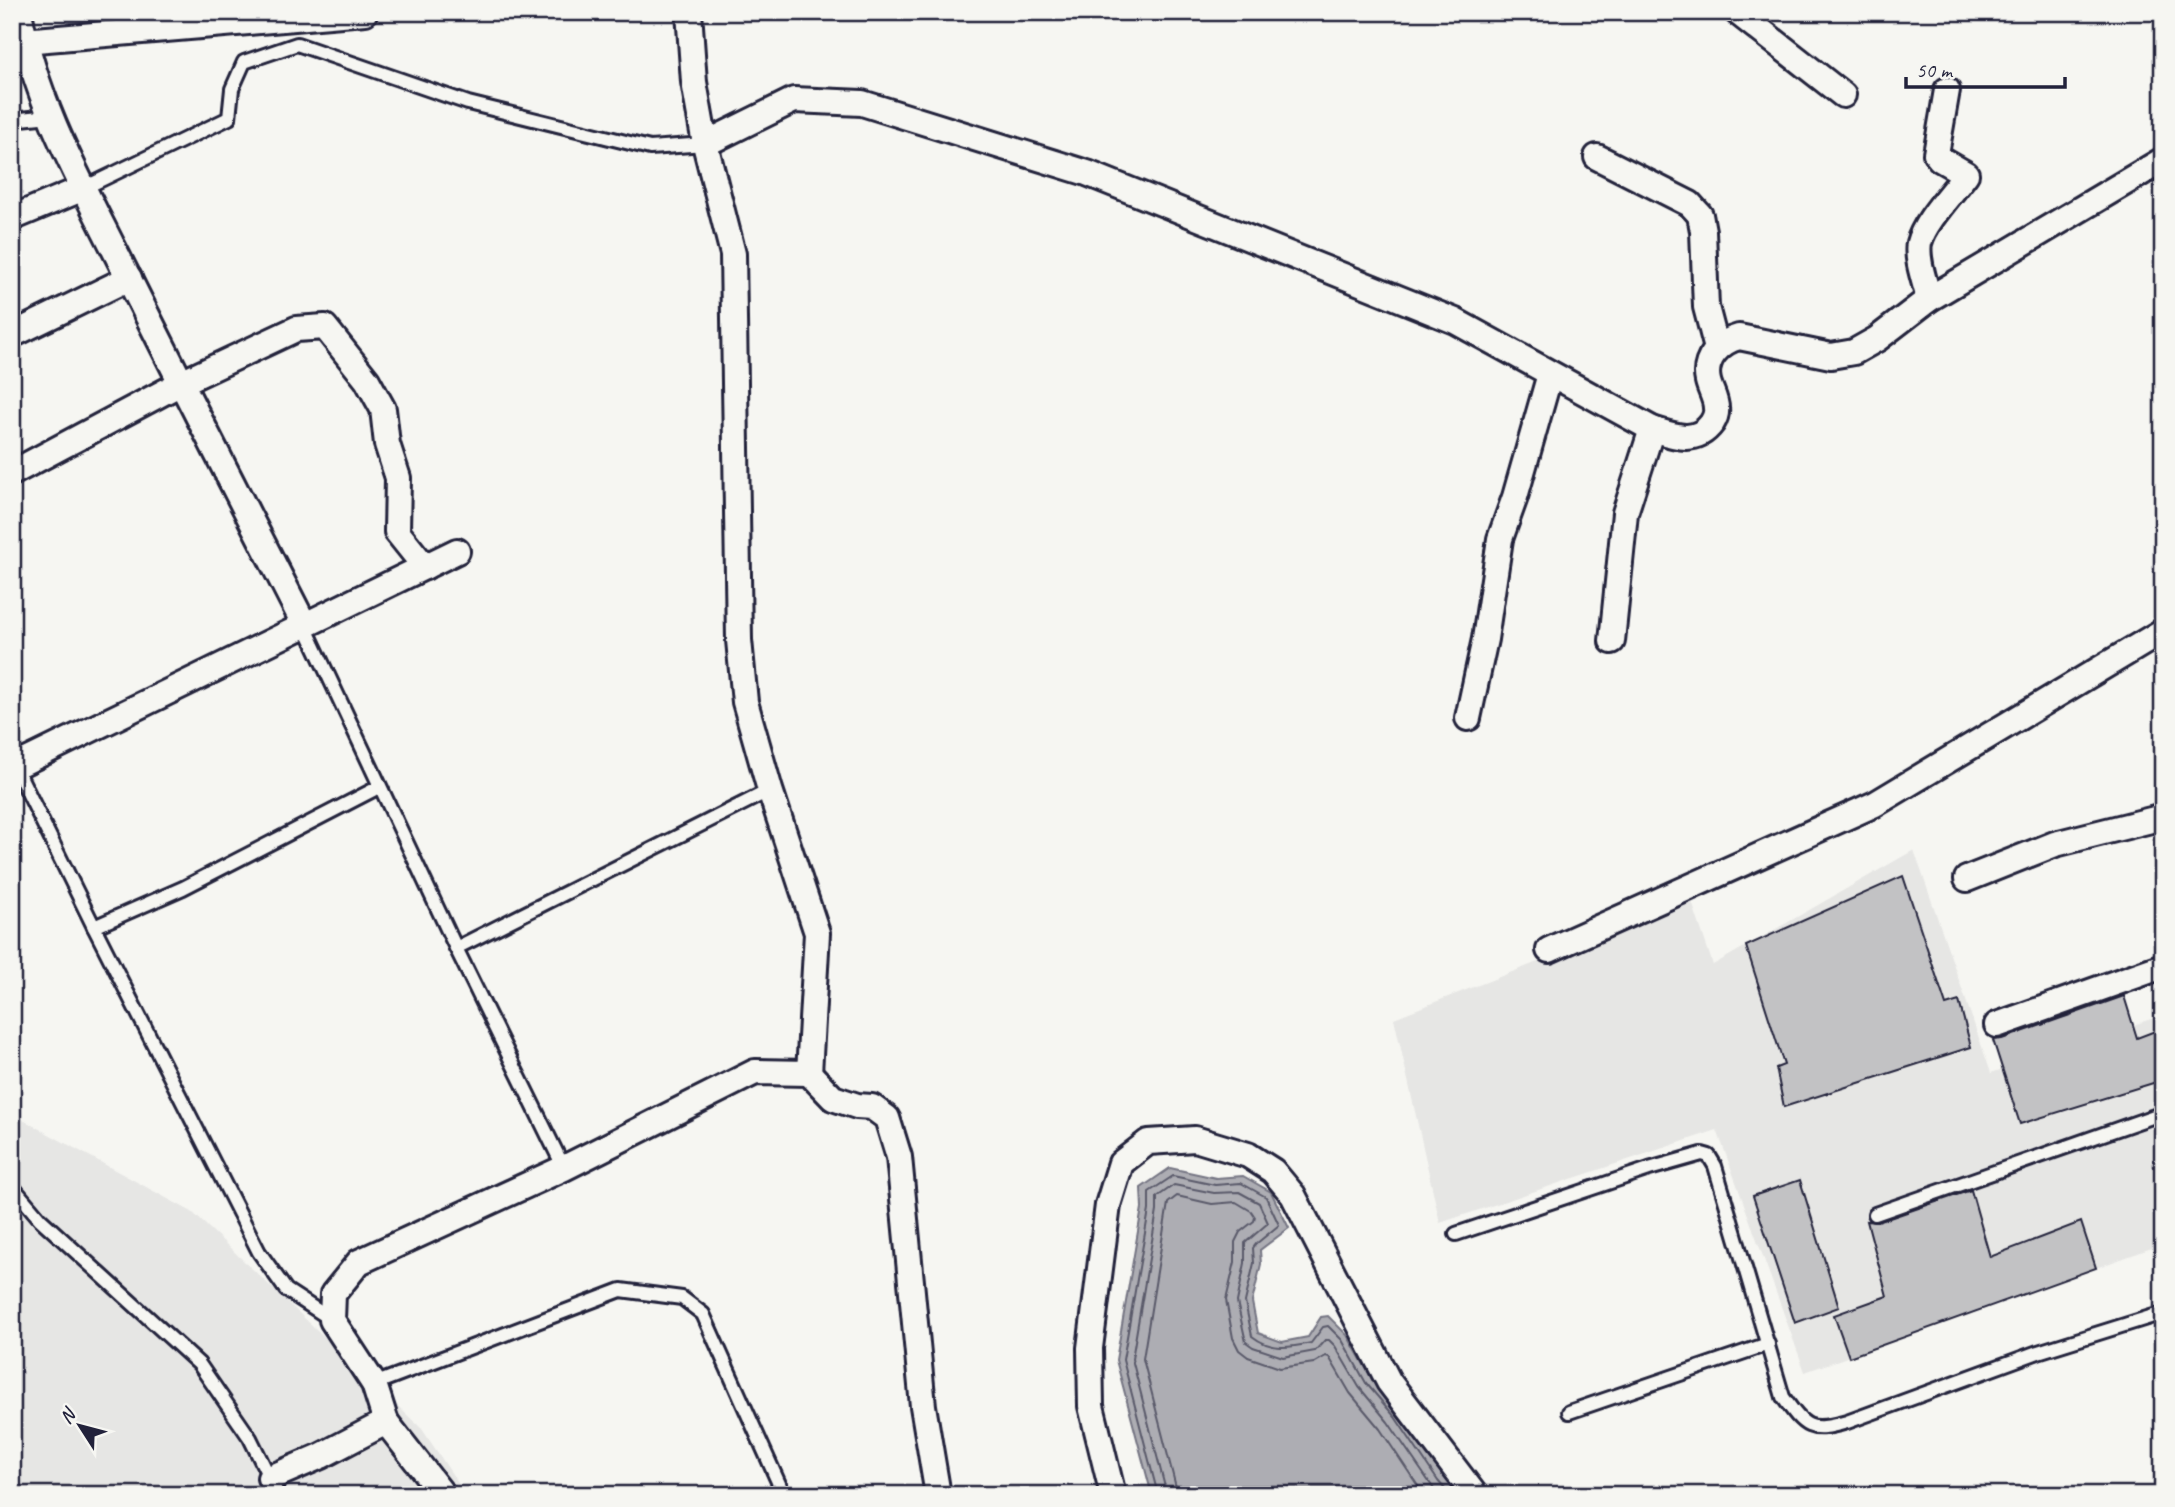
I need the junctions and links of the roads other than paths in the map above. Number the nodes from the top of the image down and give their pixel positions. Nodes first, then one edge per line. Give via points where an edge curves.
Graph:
1 (19, 12) edge
2 (365, 12) edge
3 (689, 12) edge
4 (1737, 12) edge
5 (18, 41) edge
6 (1947, 90) dead end
7 (1843, 94) dead end
8 (49, 116) junction
9 (12, 120) edge
10 (705, 144) junction
11 (1597, 157) dead end
12 (2163, 160) edge
13 (84, 188) junction
14 (12, 218) edge
15 (129, 278) junction
16 (1929, 299) junction
17 (12, 335) edge
18 (1717, 349) junction
19 (1550, 374) junction
20 (181, 383) junction
21 (1652, 429) junction
22 (12, 473) edge
23 (457, 551) dead end
24 (425, 568) junction
25 (305, 626) junction
26 (2163, 631) edge
27 (1612, 642) dead end
28 (1468, 718) dead end
29 (13, 765) edge
30 (379, 787) junction
31 (770, 790) junction
32 (2163, 817) edge
33 (1967, 879) dead end
34 (94, 927) junction
35 (456, 948) junction
36 (1549, 950) dead end
37 (2163, 966) edge
38 (1997, 1025) dead end
39 (809, 1073) junction
40 (2163, 1113) edge
41 (564, 1168) junction
42 (12, 1186) edge
43 (1875, 1214) dead end
44 (1456, 1234) dead end
45 (2163, 1313) edge
46 (332, 1320) junction
47 (1768, 1344) junction
48 (374, 1384) junction
49 (1569, 1412) dead end
50 (386, 1422) junction
51 (274, 1486) edge
52 (443, 1495) edge
53 (784, 1495) edge
54 (938, 1495) edge
55 (1113, 1495) edge
56 (1475, 1495) edge

1 - 5 street
2 - 5 street
3 - 10 street
4 - 7 street
5 - 8 street
6 - 16 street via 1936,154 1966,174 1920,241
8 - 9 lane
8 - 13 street
10 - 13 lane via 650,148 507,113 297,44 244,62 232,89 229,118
10 - 19 street via 794,100 862,103 1087,173 1455,321
10 - 31 street via 733,254 739,640 745,702
11 - 18 street via 1690,204 1700,215 1706,307
12 - 16 street
13 - 14 street
13 - 15 street
15 - 17 street
15 - 20 street
16 - 18 street via 1854,352 1831,356 1739,337
18 - 21 street via 1707,370 1717,407 1707,430 1687,438
19 - 21 street
19 - 28 street via 1500,539
20 - 22 street
20 - 24 street via 296,329 325,327 367,380 383,409 387,444 398,478 397,532
20 - 25 street
21 - 27 street via 1625,513
23 - 24 street
24 - 25 street
25 - 29 street
25 - 30 lane
26 - 36 street via 1875,804
29 - 34 lane
30 - 34 lane via 183,888
30 - 35 lane
31 - 35 lane
31 - 39 street via 817,933
32 - 33 street via 2054,844
34 - 46 lane via 259,1252 286,1290
35 - 41 lane
37 - 38 street
39 - 41 street via 755,1072
39 - 54 street via 833,1098 872,1107 887,1118 895,1144 923,1406
40 - 43 lane
41 - 46 street via 359,1262 333,1294
42 - 51 lane via 40,1219 199,1364 250,1438
44 - 47 lane via 1649,1169 1709,1156
45 - 47 lane via 2038,1352 1824,1429 1802,1422 1783,1397
46 - 48 street
47 - 49 lane
48 - 50 street
48 - 53 lane via 621,1290 682,1298 703,1314
50 - 51 street
50 - 52 street
55 - 56 street via 1091,1406 1090,1360 1108,1205 1121,1164 1148,1142 1195,1139 1248,1155 1273,1171 1293,1195 1388,1382

